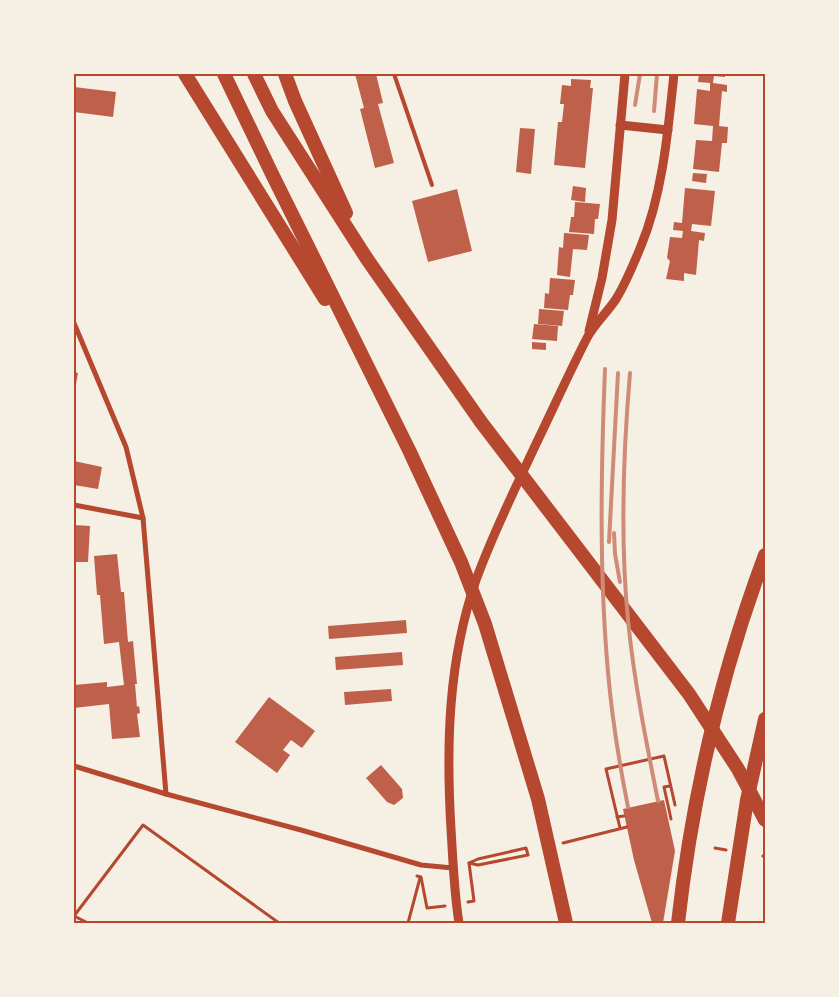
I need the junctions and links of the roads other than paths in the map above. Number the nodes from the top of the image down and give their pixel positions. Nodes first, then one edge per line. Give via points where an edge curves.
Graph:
1 (185, 74) edge
2 (224, 74) edge
3 (254, 74) edge
4 (285, 74) edge
5 (394, 74) edge
6 (625, 74) edge
7 (674, 74) edge
8 (620, 124) junction
9 (668, 130) junction
10 (432, 185) dead end
11 (367, 259) junction
12 (74, 324) edge
13 (588, 336) junction
14 (369, 370) junction
15 (74, 505) edge
16 (143, 518) junction
17 (765, 555) edge
18 (765, 719) edge
19 (74, 766) edge
20 (166, 794) junction
21 (765, 820) edge
22 (453, 868) junction
23 (460, 923) edge
24 (566, 923) edge
25 (678, 923) edge
26 (728, 923) edge

1 - 14 highway
2 - 14 highway
3 - 11 highway via 272,111
4 - 11 highway
5 - 10 lane
6 - 8 street
7 - 9 street
8 - 9 street
8 - 13 street via 612,220
9 - 13 street via 658,190 642,244 616,298
11 - 21 highway via 481,422 689,694 738,769
12 - 16 street via 126,447
13 - 22 street via 484,557 464,621 449,714 448,776
14 - 24 highway via 461,562 485,624 538,799
15 - 16 street
16 - 20 street
17 - 25 highway via 745,607 706,750 683,873
18 - 26 highway via 747,800
19 - 20 street
20 - 22 street via 421,865
22 - 23 street

